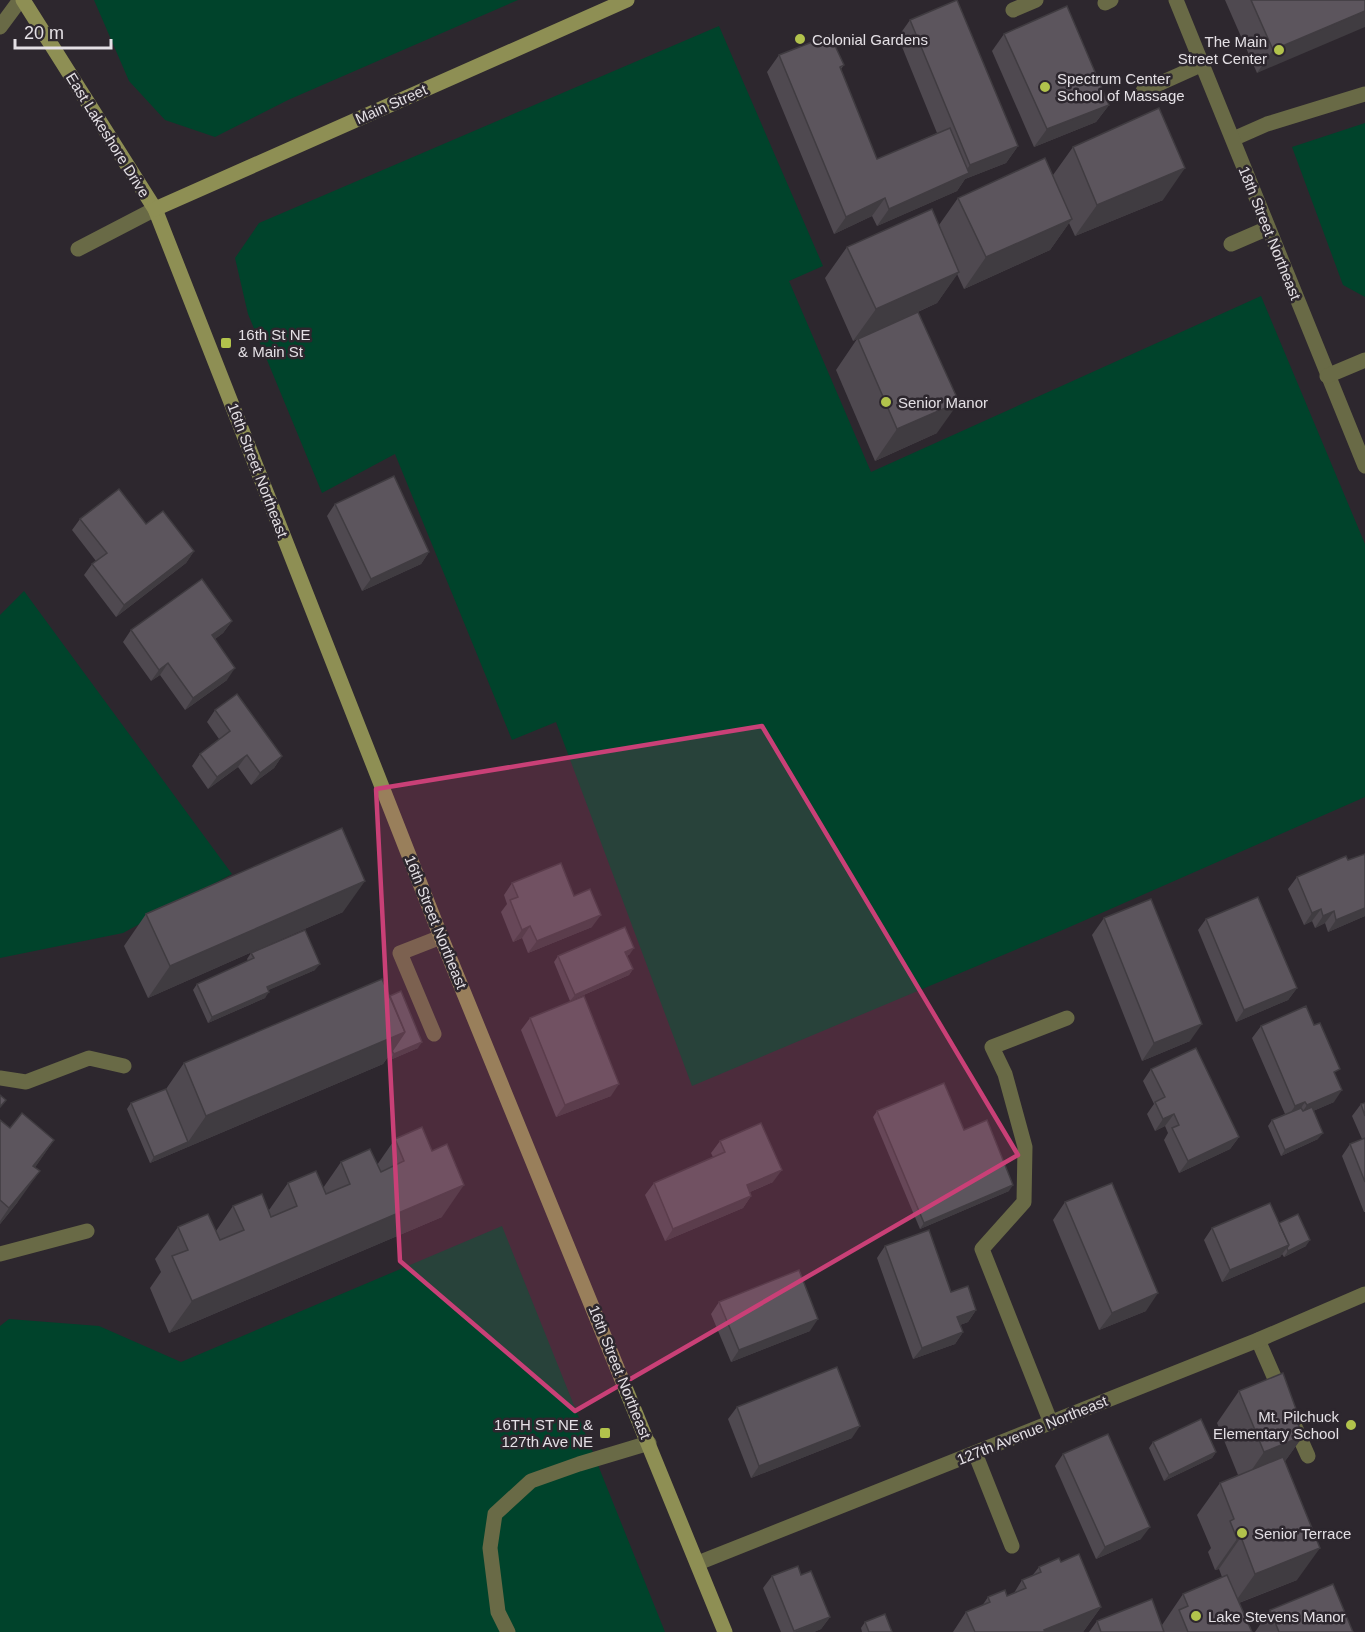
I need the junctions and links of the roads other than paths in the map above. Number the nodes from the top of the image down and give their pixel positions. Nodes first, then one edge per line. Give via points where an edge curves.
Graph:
1 (21, 0) edge
2 (627, 0) edge
3 (1036, 0) edge
4 (1176, 0) edge
5 (1013, 10) dead end
6 (0, 27) edge
7 (1203, 64) junction
8 (1143, 92) dead end
9 (1365, 94) edge
10 (1233, 139) junction
11 (155, 209) junction
12 (1268, 228) junction
13 (1231, 244) dead end
14 (78, 249) dead end
15 (1365, 360) edge
16 (1327, 376) junction
17 (1365, 466) edge
18 (441, 937) junction
19 (1067, 1018) dead end
20 (434, 1034) dead end
21 (124, 1066) dead end
22 (0, 1078) edge
23 (87, 1231) dead end
24 (0, 1254) edge
25 (1365, 1294) edge
26 (1258, 1340) junction
27 (1051, 1423) junction
28 (649, 1443) junction
29 (975, 1454) junction
30 (1308, 1456) dead end
31 (1012, 1546) dead end
32 (698, 1563) junction
33 (508, 1632) edge
34 (725, 1632) edge

1 - 6 street
1 - 11 street, East Lakeshore Drive
2 - 11 street, Main Street
3 - 5 street
4 - 7 street, 18th Street Northeast
7 - 8 street
7 - 10 street, 18th Street Northeast
9 - 10 street via 1267,124
10 - 12 street, 18th Street Northeast
11 - 14 street
11 - 18 street, 16th Street Northeast
12 - 13 street
12 - 16 street, 18th Street Northeast
15 - 16 street
16 - 17 street, 18th Street Northeast
18 - 20 street via 400,953
18 - 28 street, 16th Street Northeast
19 - 27 street via 992,1047 1005,1074 1025,1147 1024,1202 982,1249
21 - 22 street via 89,1058 26,1082
23 - 24 street
25 - 26 street, 127th Avenue Northeast
26 - 27 street, 127th Avenue Northeast
26 - 30 street
27 - 29 street, 127th Avenue Northeast
28 - 32 street, 16th Street Northeast
28 - 33 street via 531,1481 495,1514 490,1548 498,1612
29 - 31 street
29 - 32 street, 127th Avenue Northeast
32 - 34 street, 16th Street Northeast

